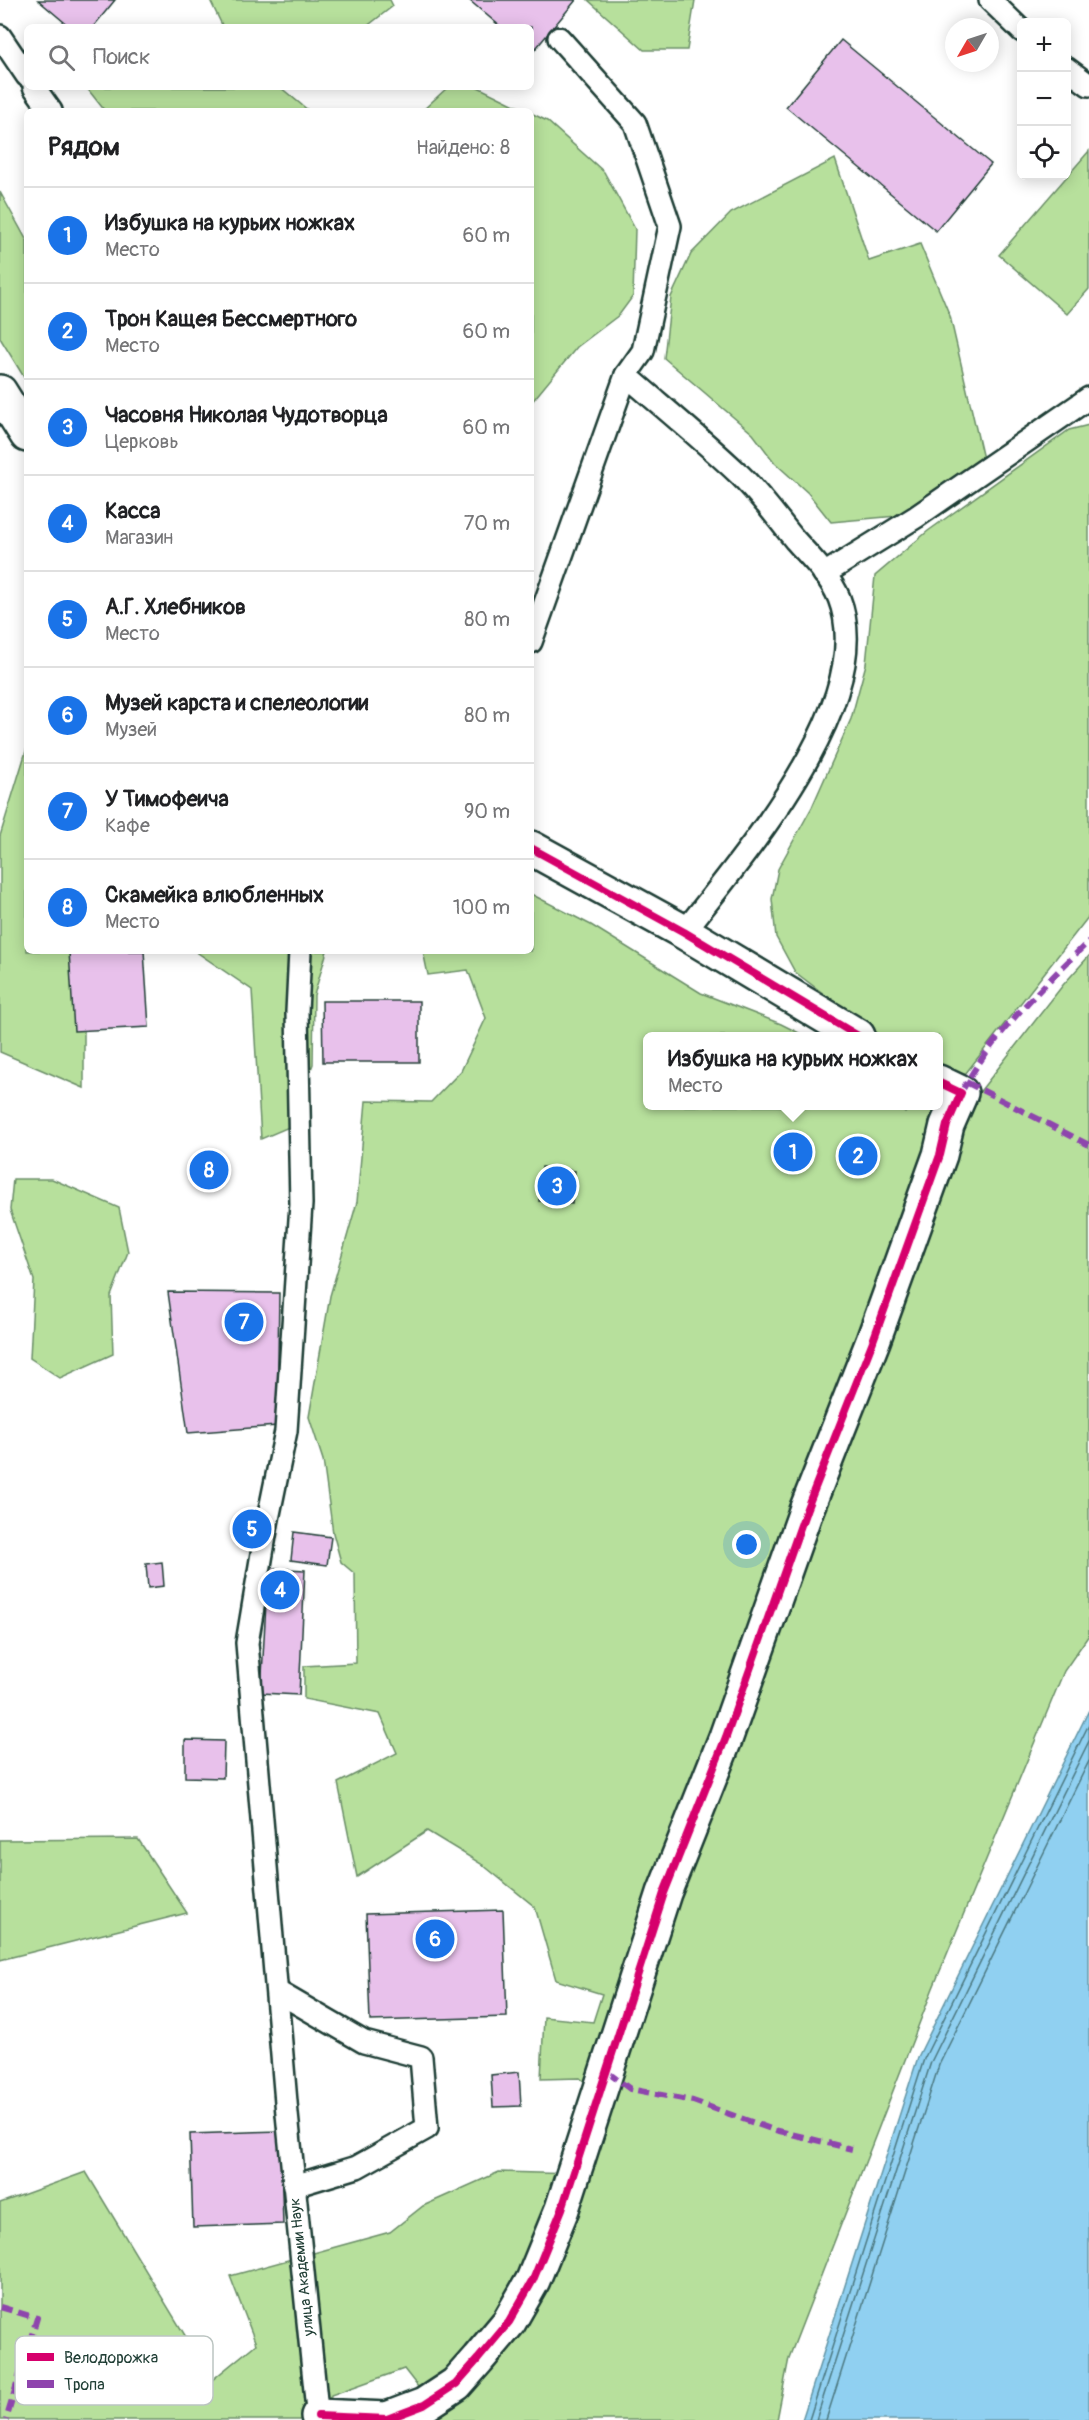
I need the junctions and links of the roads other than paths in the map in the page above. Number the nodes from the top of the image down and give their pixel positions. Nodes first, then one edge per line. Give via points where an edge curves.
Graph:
1 (990, 0) edge
2 (1017, 26) edge
3 (0, 36) edge
4 (559, 38) dead end
5 (24, 72) edge
6 (1071, 72) edge
7 (1089, 85) edge
8 (36, 90) edge
9 (49, 108) edge
10 (626, 375) junction
11 (0, 392) edge
12 (1089, 399) edge
13 (24, 430) edge
14 (824, 574) junction
15 (534, 634) edge
16 (534, 850) edge
17 (684, 932) junction
18 (300, 954) edge
19 (852, 1032) edge
20 (943, 1084) edge
21 (278, 1992) junction
22 (294, 2186) junction
23 (318, 2418) edge

1 - 2 lane
3 - 5 lane
4 - 10 lane via 635,123 670,226 643,351
6 - 7 lane
8 - 9 lane
10 - 14 lane via 741,476
10 - 15 lane
11 - 13 street
12 - 14 lane via 916,517
14 - 17 lane via 839,598 847,639 838,693 823,731 754,842
16 - 17 street
17 - 19 street
18 - 21 lane, улица Академии Наук via 297,1012 302,1204 291,1372 286,1431 247,1643
20 - 23 street via 961,1093 940,1155 807,1508 726,1737 664,1893 562,2209 533,2280 509,2322 478,2359 456,2384 424,2405 387,2419
21 - 22 lane, улица Академии Наук
21 - 22 lane via 364,2042 421,2057 427,2128 357,2167
22 - 23 lane, улица Академии Наук

